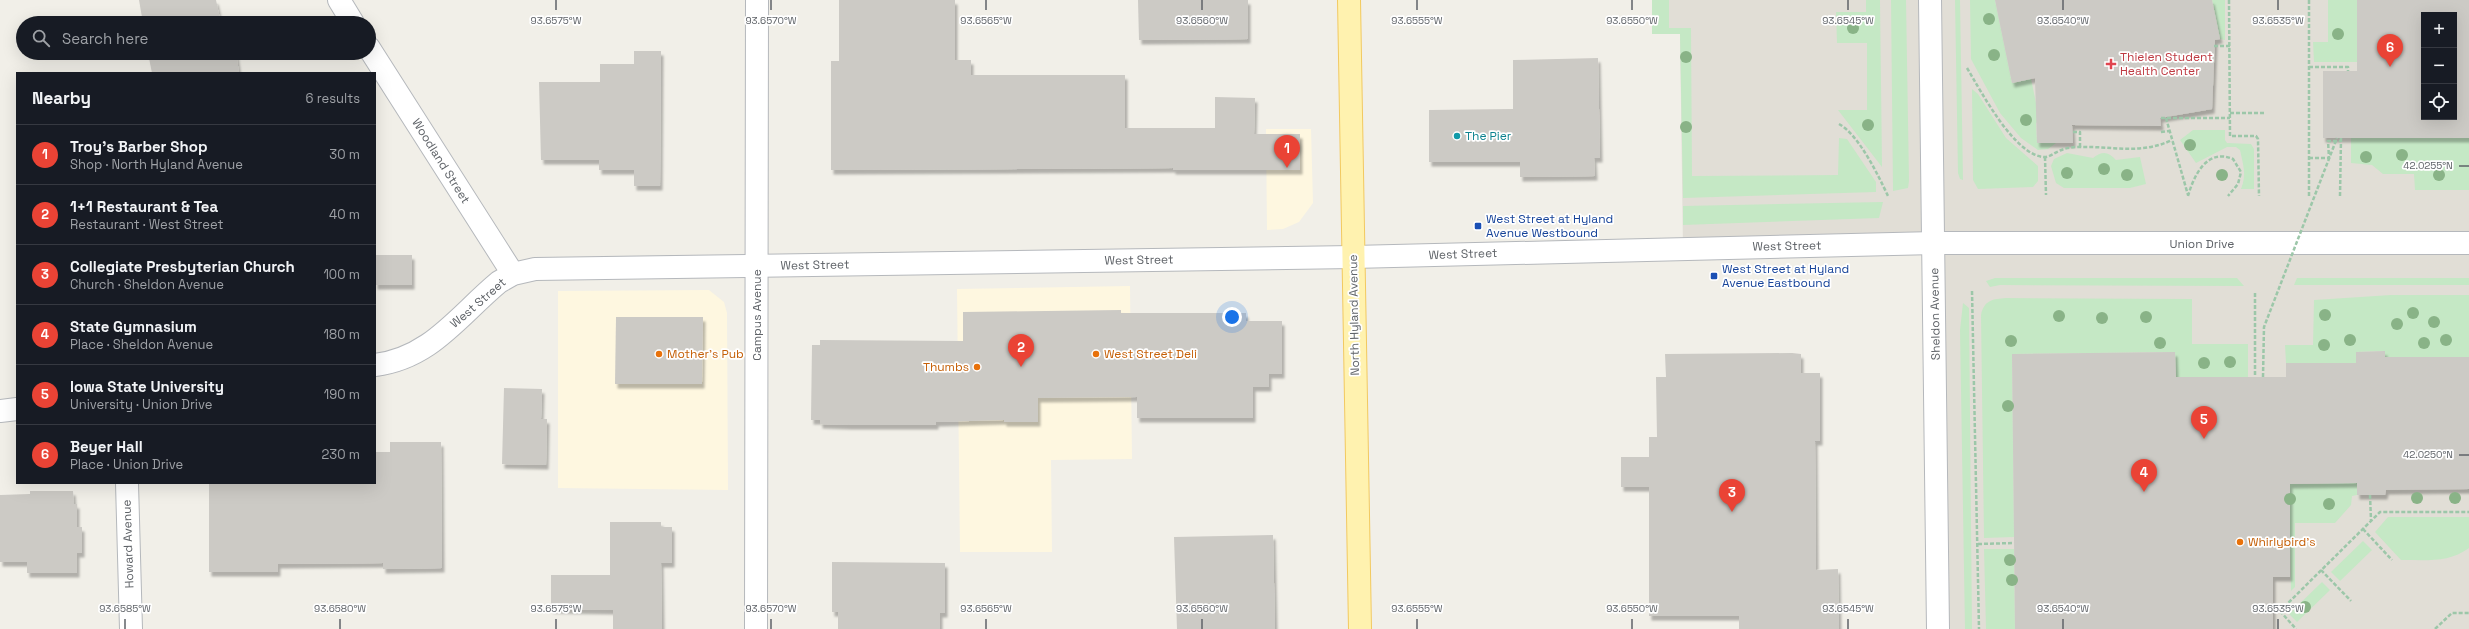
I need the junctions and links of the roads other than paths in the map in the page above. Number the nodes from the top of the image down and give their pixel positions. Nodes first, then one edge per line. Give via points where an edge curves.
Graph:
1 (339, 0) edge
2 (757, 0) edge
3 (1349, 0) edge
4 (1930, 0) edge
5 (349, 16) edge
6 (376, 59) edge
7 (1934, 243) junction
8 (2469, 243) edge
9 (1353, 257) junction
10 (757, 265) junction
11 (513, 274) junction
12 (376, 365) edge
13 (16, 409) edge
14 (0, 411) edge
15 (127, 484) edge
16 (130, 629) edge
17 (756, 629) edge
18 (1360, 629) edge
19 (1938, 629) edge

1 - 5 street
2 - 10 street, Campus Avenue
3 - 9 main road, North Hyland Avenue
4 - 7 street, Sheldon Avenue
6 - 11 street, Woodland Street
7 - 8 street, Union Drive
7 - 9 street, West Street
7 - 19 street, Sheldon Avenue
9 - 10 street, West Street
9 - 18 main road, North Hyland Avenue
10 - 11 street, West Street via 535,269
10 - 17 street, Campus Avenue
11 - 12 street, West Street via 485,294 427,347 410,356
13 - 14 street
15 - 16 street, Howard Avenue

